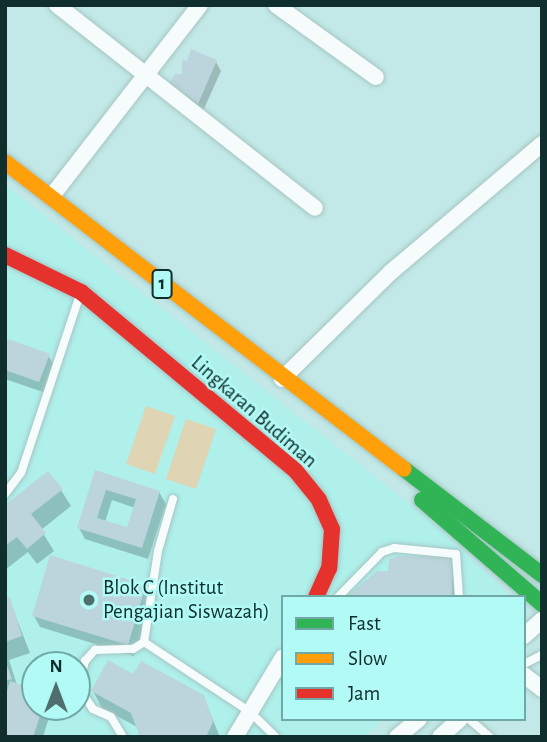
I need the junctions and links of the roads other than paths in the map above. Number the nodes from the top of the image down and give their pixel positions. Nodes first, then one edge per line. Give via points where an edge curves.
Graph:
1 (57, 5) edge
2 (200, 5) edge
3 (276, 5) edge
4 (147, 74) junction
5 (376, 77) dead end
6 (542, 144) edge
7 (5, 162) edge
8 (51, 197) junction
9 (315, 208) dead end
10 (5, 255) edge
11 (81, 292) junction
12 (282, 379) junction
13 (320, 404) junction
14 (5, 494) edge
15 (173, 499) dead end
16 (542, 575) edge
17 (317, 595) edge
18 (340, 595) edge
19 (459, 595) edge
20 (535, 596) edge
21 (542, 620) edge
22 (526, 634) edge
23 (144, 642) junction
24 (542, 655) edge
25 (281, 660) edge
26 (526, 663) edge
27 (526, 677) edge
28 (542, 689) edge
29 (250, 712) junction
30 (403, 721) edge
31 (417, 721) edge
32 (458, 721) edge
33 (471, 721) edge
34 (123, 737) edge
35 (235, 737) edge
36 (276, 737) edge
37 (388, 737) edge
38 (397, 737) edge
39 (440, 737) edge
40 (490, 737) edge

1 - 4 street
2 - 4 street
3 - 5 street
4 - 8 street
4 - 9 street
6 - 12 street via 391,272
7 - 8 main road, 1
8 - 12 main road, 1
10 - 11 main road, Lingkaran Budiman
11 - 14 lane via 21,473
11 - 17 main road, Lingkaran Budiman via 295,470 319,500 332,529 329,568
12 - 13 main road, 1
13 - 16 main road, 1
13 - 20 main road, 1 via 372,457
15 - 23 lane via 158,551
18 - 19 lane via 382,552 394,548 456,554
21 - 22 street
23 - 29 lane
23 - 34 lane via 133,649 95,650 85,661 80,682 93,709 111,717
24 - 26 lane
25 - 29 street
27 - 28 street
29 - 35 street
29 - 36 lane
30 - 37 street
31 - 38 street
32 - 39 street
33 - 40 lane

